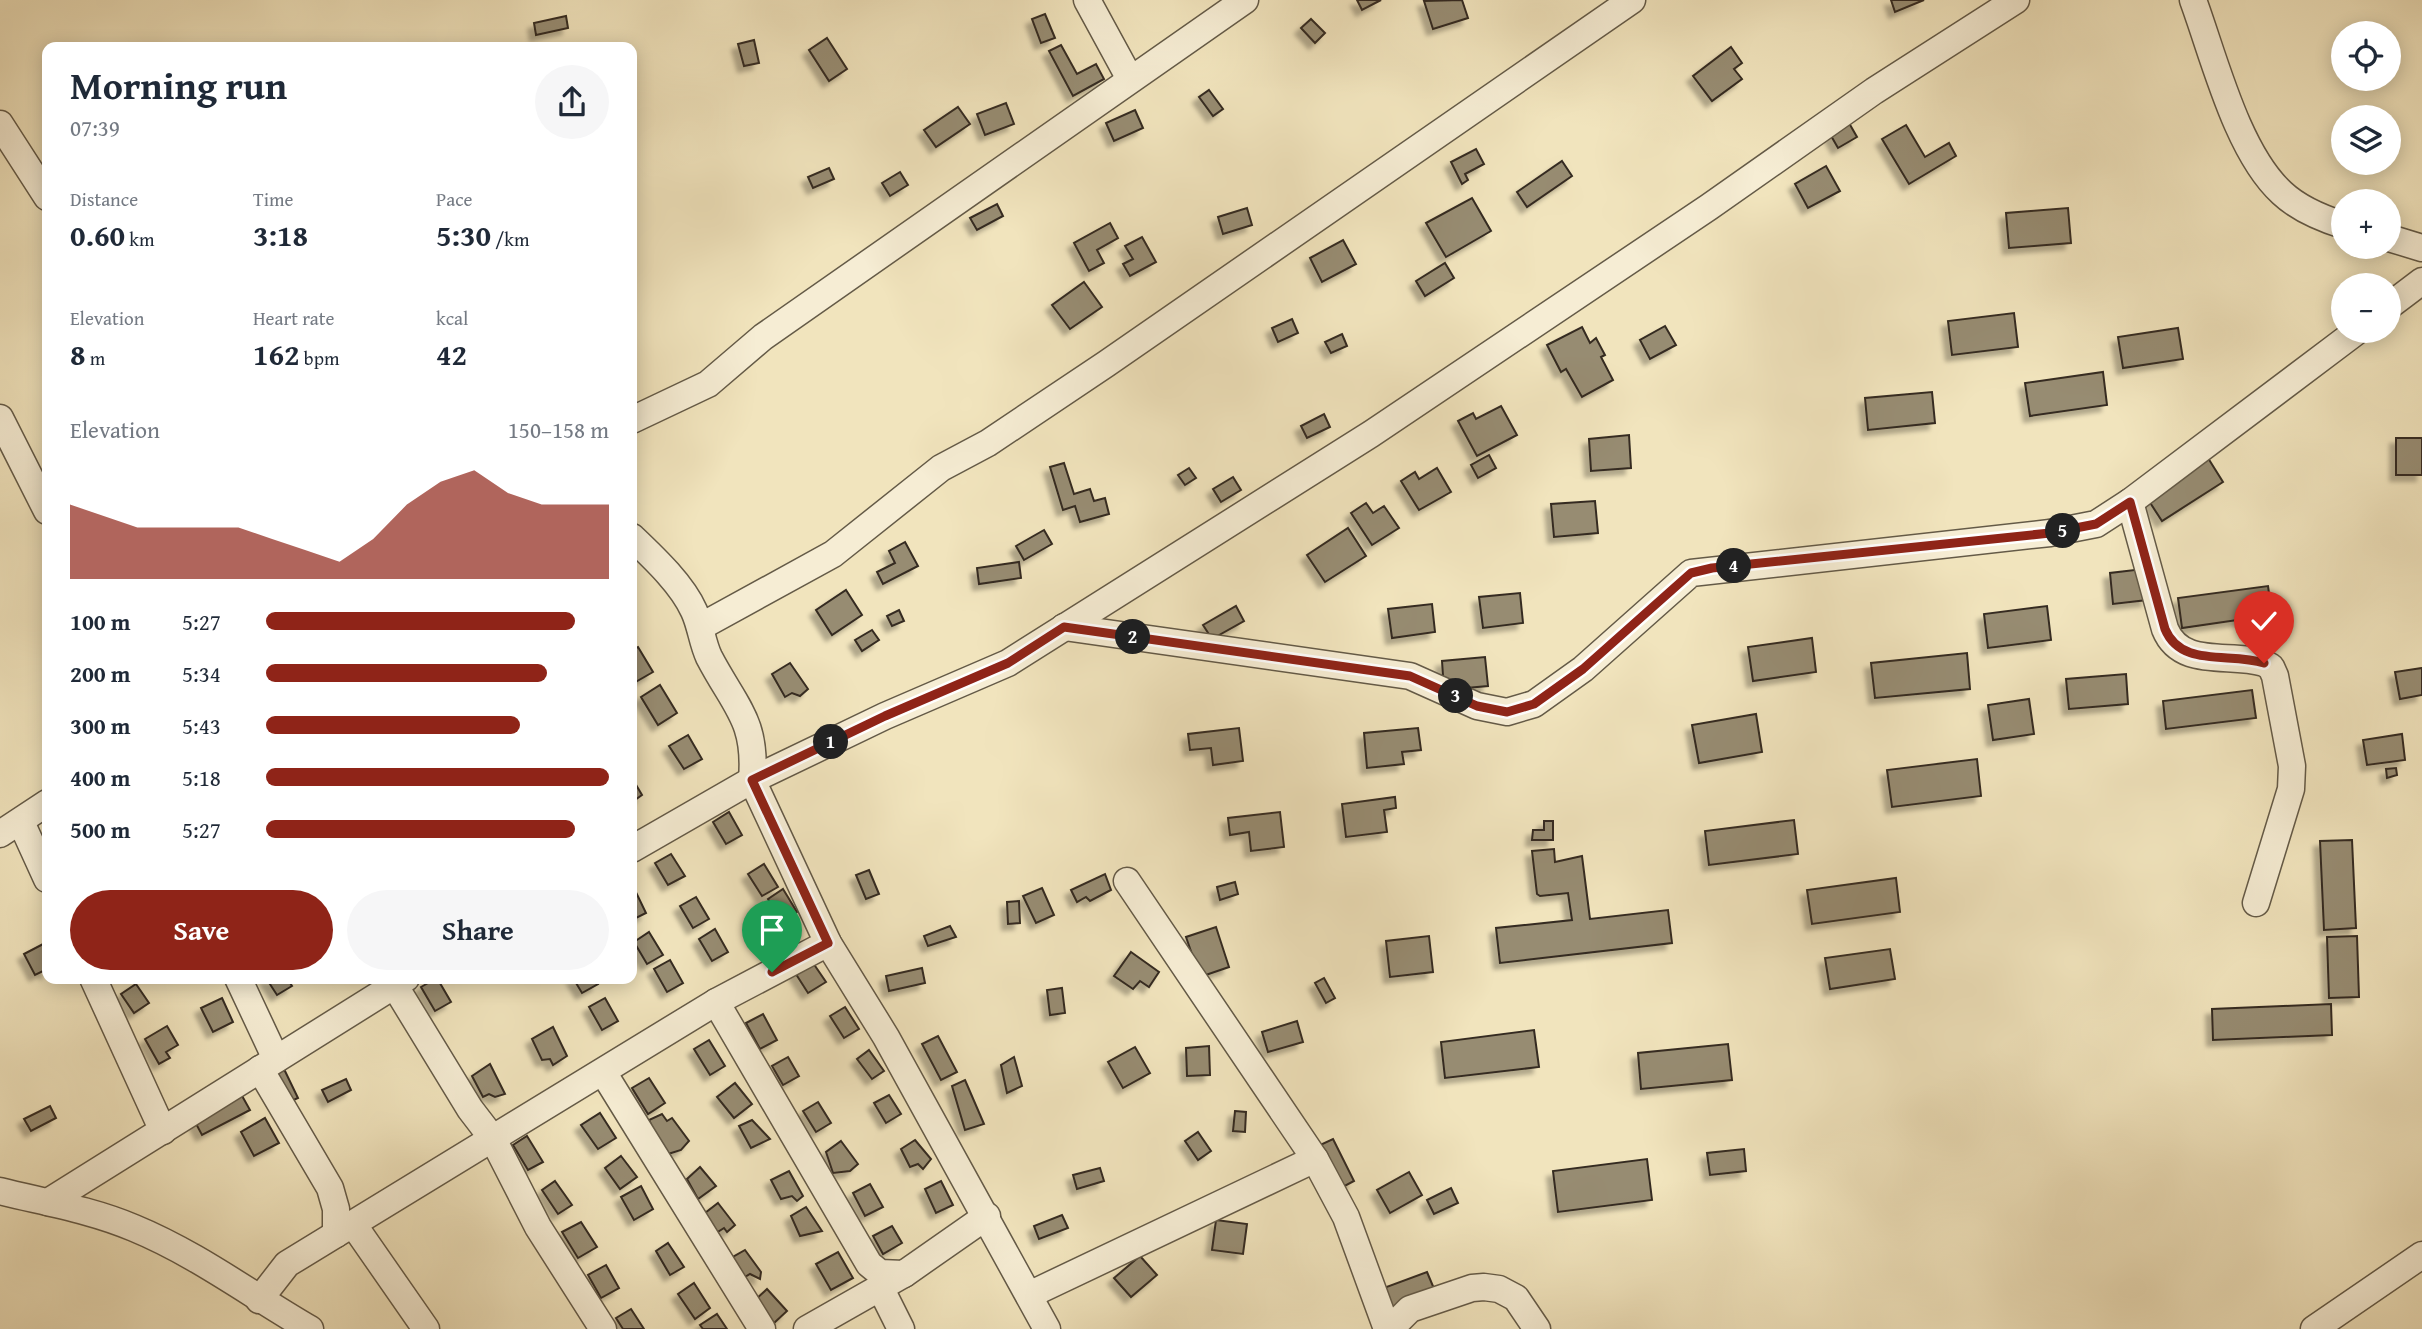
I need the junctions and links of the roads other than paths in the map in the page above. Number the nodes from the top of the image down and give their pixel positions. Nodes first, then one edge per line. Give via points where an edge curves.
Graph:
1 (1087, 0) edge
2 (1245, 0) edge
3 (1632, 0) edge
4 (2016, 0) edge
5 (2193, 0) edge
6 (1130, 79) junction
7 (0, 124) edge
8 (42, 189) edge
9 (2331, 221) edge
10 (2401, 242) edge
11 (2422, 248) edge
12 (2422, 281) edge
13 (2401, 297) edge
14 (2341, 343) edge
15 (0, 418) edge
16 (637, 418) edge
17 (42, 501) edge
18 (2130, 502) junction
19 (637, 543) edge
20 (700, 627) junction
21 (1064, 627) junction
22 (752, 780) junction
23 (42, 806) edge
24 (10, 828) edge
25 (637, 846) edge
26 (42, 872) edge
27 (1127, 881) dead end
28 (2256, 903) dead end
29 (828, 943) junction
30 (96, 984) edge
31 (240, 984) edge
32 (392, 984) edge
33 (399, 984) edge
34 (716, 1002) junction
35 (268, 1064) junction
36 (603, 1072) junction
37 (163, 1130) junction
38 (493, 1139) junction
39 (1315, 1159) junction
40 (2, 1184) edge
41 (48, 1202) junction
42 (987, 1216) junction
43 (344, 1229) junction
44 (2422, 1255) edge
45 (904, 1274) junction
46 (880, 1287) junction
47 (1029, 1295) junction
48 (259, 1300) junction
49 (310, 1329) edge
50 (426, 1329) edge
51 (603, 1329) edge
52 (762, 1329) edge
53 (807, 1329) edge
54 (901, 1329) edge
55 (1047, 1329) edge
56 (1388, 1329) edge
57 (1536, 1329) edge
58 (2314, 1329) edge

1 - 6 street
2 - 6 street
3 - 20 street via 1117,356 988,443 942,468 833,554
4 - 21 street via 1874,90 1709,207 1382,426
5 - 9 street via 2241,131 2261,171 2283,195
6 - 16 street via 763,337 708,384
7 - 8 street
10 - 11 street
12 - 13 street
14 - 18 street
15 - 17 street
18 - 21 street via 2096,524 2050,533 1691,573 1583,669 1534,704 1507,712 1477,706 1410,676
18 - 28 street via 2173,644 2193,655 2264,663 2275,676 2292,766 2291,789
19 - 20 street via 680,590
20 - 22 street via 709,656 749,727 754,753
21 - 22 street via 1008,663
22 - 25 street
22 - 29 street
23 - 24 street
24 - 26 street
27 - 39 street
29 - 34 street
29 - 42 street
30 - 37 street
31 - 35 street
32 - 35 street
33 - 38 street via 470,1109
34 - 36 street
34 - 45 street via 869,1264 880,1273
35 - 37 street
35 - 43 street via 330,1188
36 - 38 street
36 - 52 street
37 - 41 street
38 - 43 street
38 - 51 street via 538,1227
39 - 47 street
39 - 56 street via 1346,1217
40 - 41 street
41 - 48 street via 133,1227 229,1277
42 - 45 street
42 - 47 street
43 - 48 street via 288,1264
43 - 50 street
44 - 58 street
45 - 46 street
46 - 53 street
46 - 54 street
47 - 55 street
48 - 49 street
56 - 57 street via 1410,1309 1484,1287 1516,1298

